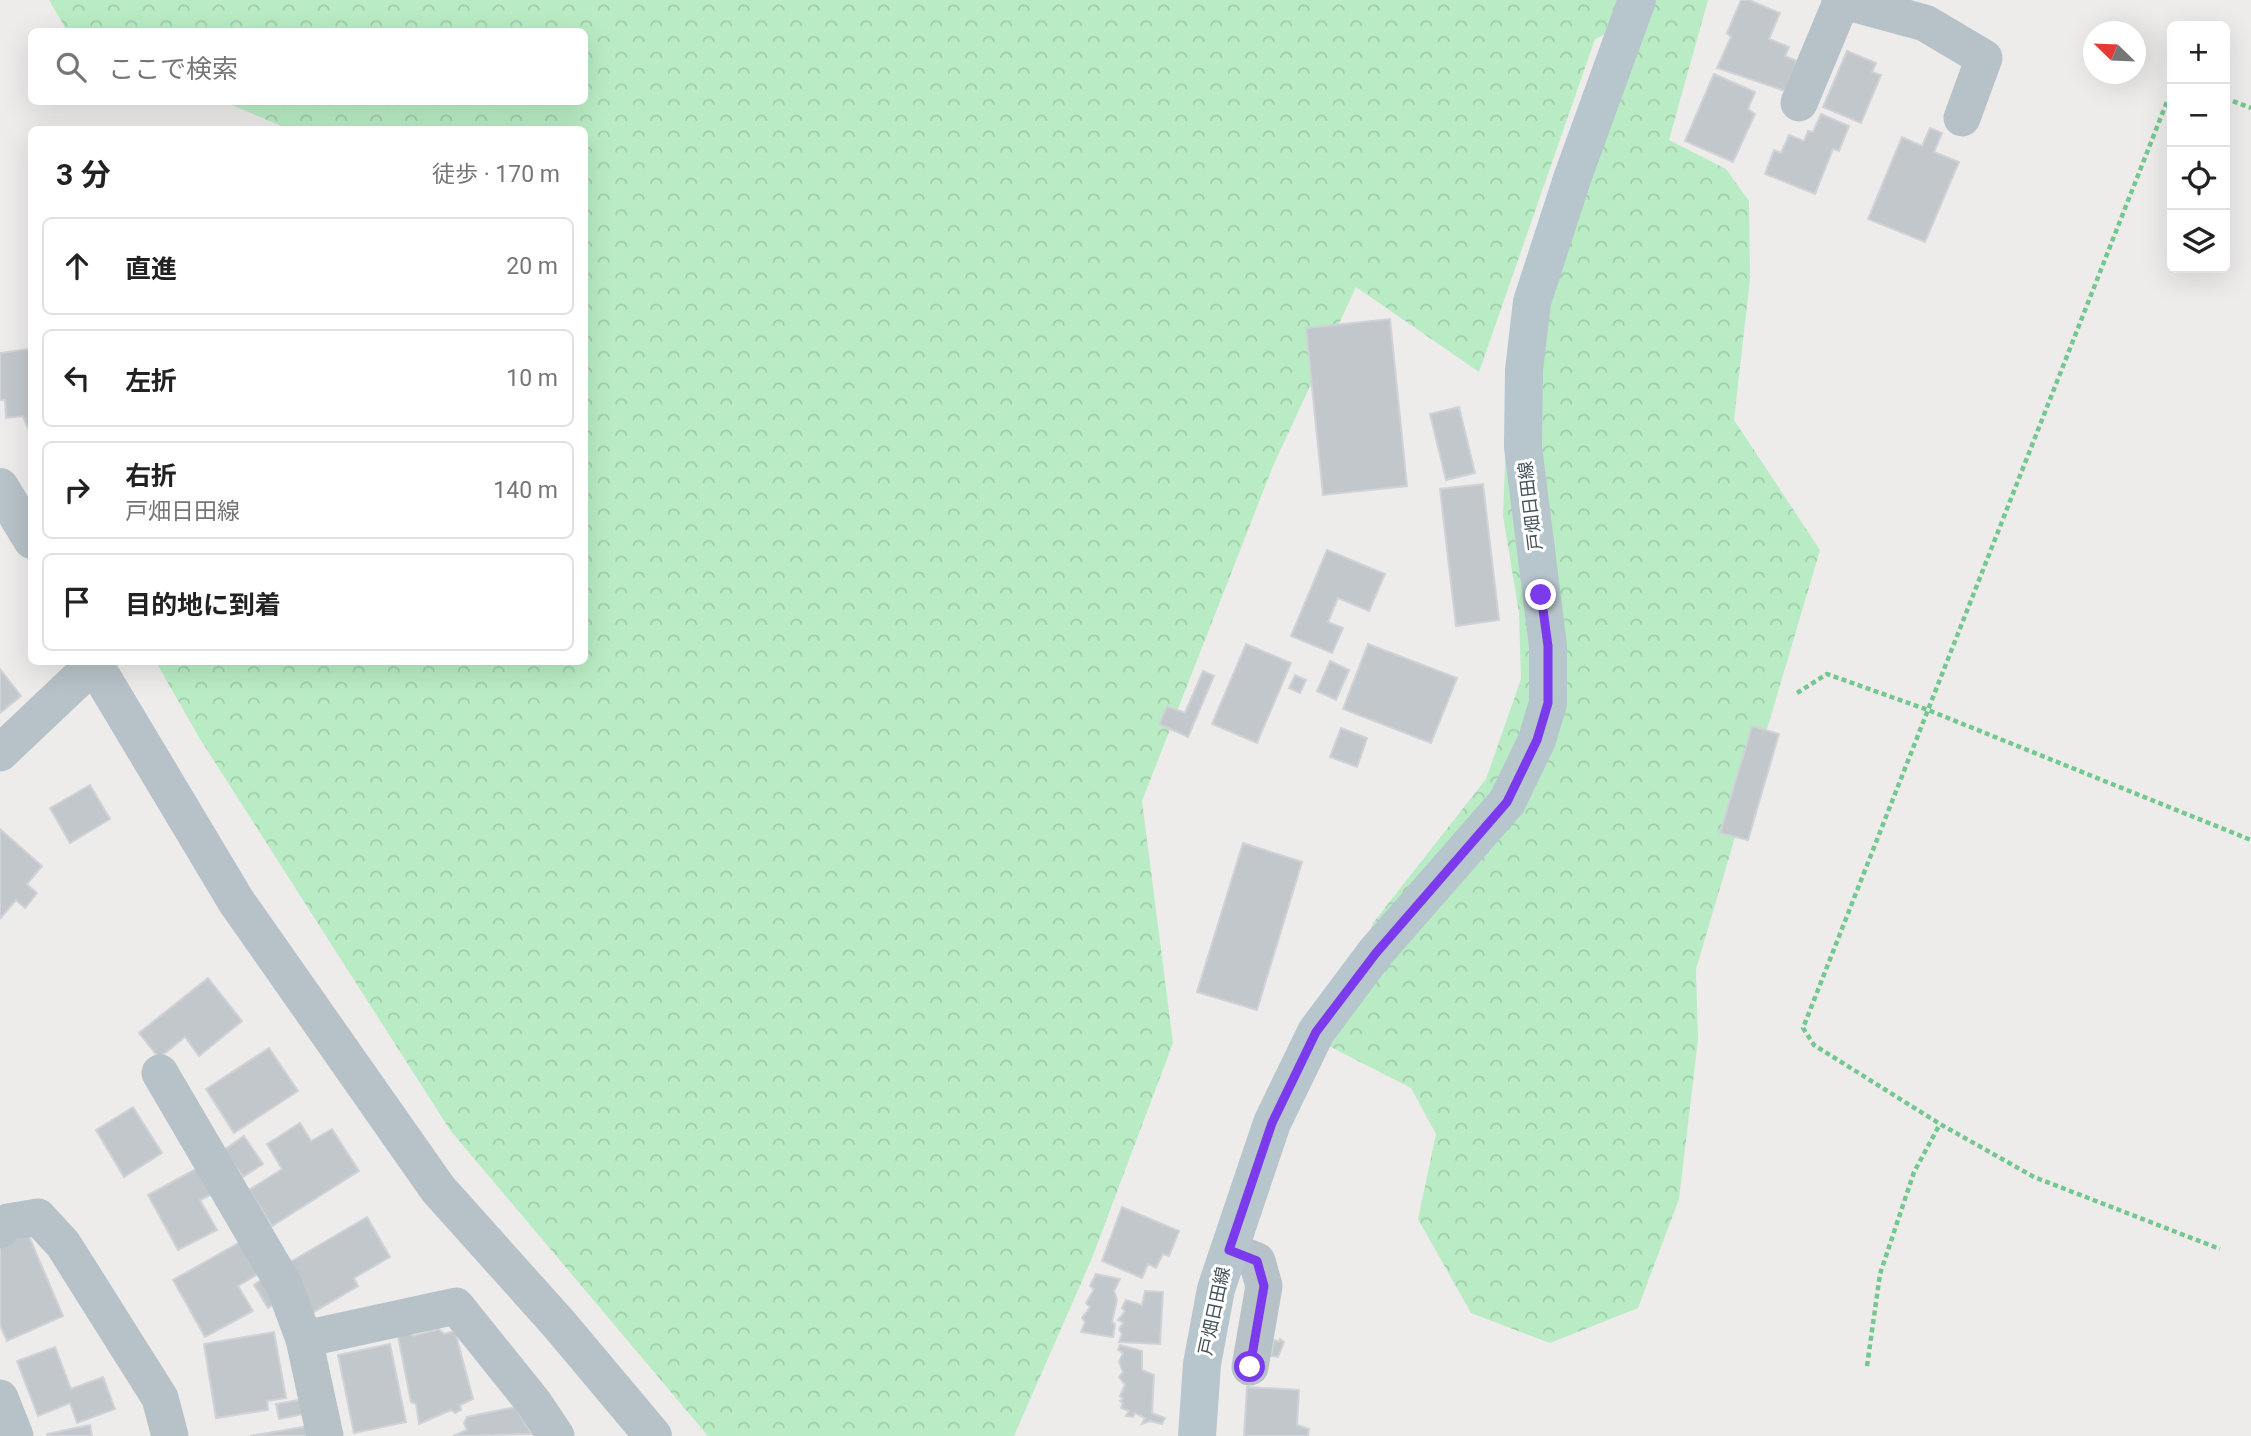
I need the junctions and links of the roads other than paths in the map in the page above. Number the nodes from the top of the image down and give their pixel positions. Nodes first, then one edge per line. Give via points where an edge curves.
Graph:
1 (1637, 0) edge
2 (1841, 0) edge
3 (1799, 103) dead end
4 (1962, 118) dead end
5 (0, 487) edge
6 (28, 533) edge
7 (92, 665) edge
8 (95, 665) edge
9 (0, 753) edge
10 (160, 1073) dead end
11 (0, 1230) edge
12 (1229, 1250) junction
13 (304, 1339) junction
14 (1250, 1367) dead end
15 (0, 1398) edge
16 (15, 1436) edge
17 (170, 1436) edge
18 (325, 1436) edge
19 (556, 1436) edge
20 (653, 1436) edge
21 (1196, 1436) edge

1 - 12 main road, 戸畑日田線 via 1532,302 1524,370 1523,447 1548,646 1548,703 1537,740 1507,802 1376,953 1316,1032 1272,1123
2 - 3 street
2 - 4 street via 1924,23 1984,58
5 - 6 street
7 - 9 street
8 - 20 street via 236,901 438,1189
10 - 13 street via 284,1285
11 - 17 street via 8,1222 38,1217 63,1244 160,1398
12 - 14 street via 1257,1261 1264,1286
12 - 21 main road, 戸畑日田線 via 1216,1289 1202,1364
13 - 18 street
13 - 19 street via 456,1306
15 - 16 street

